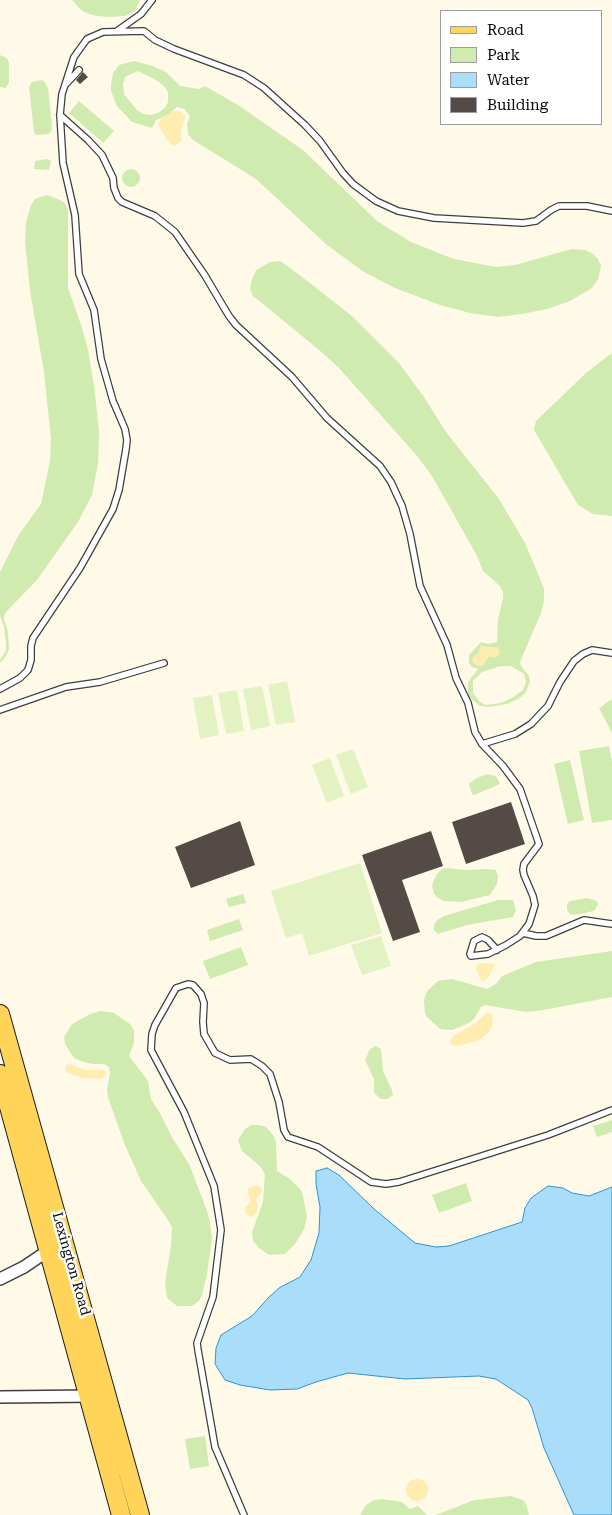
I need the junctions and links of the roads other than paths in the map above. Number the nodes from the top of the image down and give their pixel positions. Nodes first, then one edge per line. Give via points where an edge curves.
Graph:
1 (152, 0) edge
2 (117, 31) junction
3 (79, 70) dead end
4 (63, 88) junction
5 (60, 115) junction
6 (612, 211) edge
7 (612, 653) edge
8 (164, 663) dead end
9 (0, 689) edge
10 (0, 710) edge
11 (482, 744) junction
12 (612, 924) edge
13 (523, 933) junction
14 (497, 950) junction
15 (0, 1014) edge
16 (5, 1052) edge
17 (0, 1074) edge
18 (612, 1110) edge
19 (64, 1240) junction
20 (48, 1251) junction
21 (0, 1279) edge
22 (89, 1396) junction
23 (107, 1396) junction
24 (0, 1398) edge
25 (121, 1515) edge
26 (140, 1515) edge
27 (244, 1515) edge

1 - 2 lane via 141,14
2 - 4 lane via 103,32 87,39 74,57
2 - 6 lane via 144,32 165,45 234,70 253,81 283,104 320,141 353,184 387,206 434,218 523,223 536,221 559,206 587,206
3 - 4 lane
4 - 5 lane
5 - 9 lane via 64,168 75,215 79,274 93,305 102,359 127,440 119,490 112,509 80,568 33,638 28,670
5 - 11 lane via 102,155 118,198 154,216 175,232 236,325 292,377 327,418 380,466 391,482 410,534 420,586 447,645 475,732
7 - 11 lane via 592,650 583,654 574,661 548,706 531,724 515,734
8 - 10 lane via 100,682 66,688
11 - 13 lane via 520,789 540,844 524,864 523,870 535,905
12 - 13 lane via 584,920 546,936
13 - 14 lane
14 - 14 lane via 488,954 470,954 474,941 482,937
15 - 16 main road, Lexington Road
16 - 19 main road, Lexington Road
17 - 20 main road, Lexington Road
18 - 27 lane via 548,1135 399,1182 372,1182 318,1147 288,1137 270,1074 251,1059 230,1060 215,1053 204,1034 201,994 193,985 176,988 155,1025 151,1050 184,1112 214,1186 221,1236 212,1297 197,1343 215,1447
19 - 20 street
19 - 23 main road, Lexington Road
20 - 21 street
20 - 22 main road, Lexington Road
22 - 23 street
22 - 24 street
22 - 25 main road, Lexington Road
23 - 26 main road, Lexington Road

